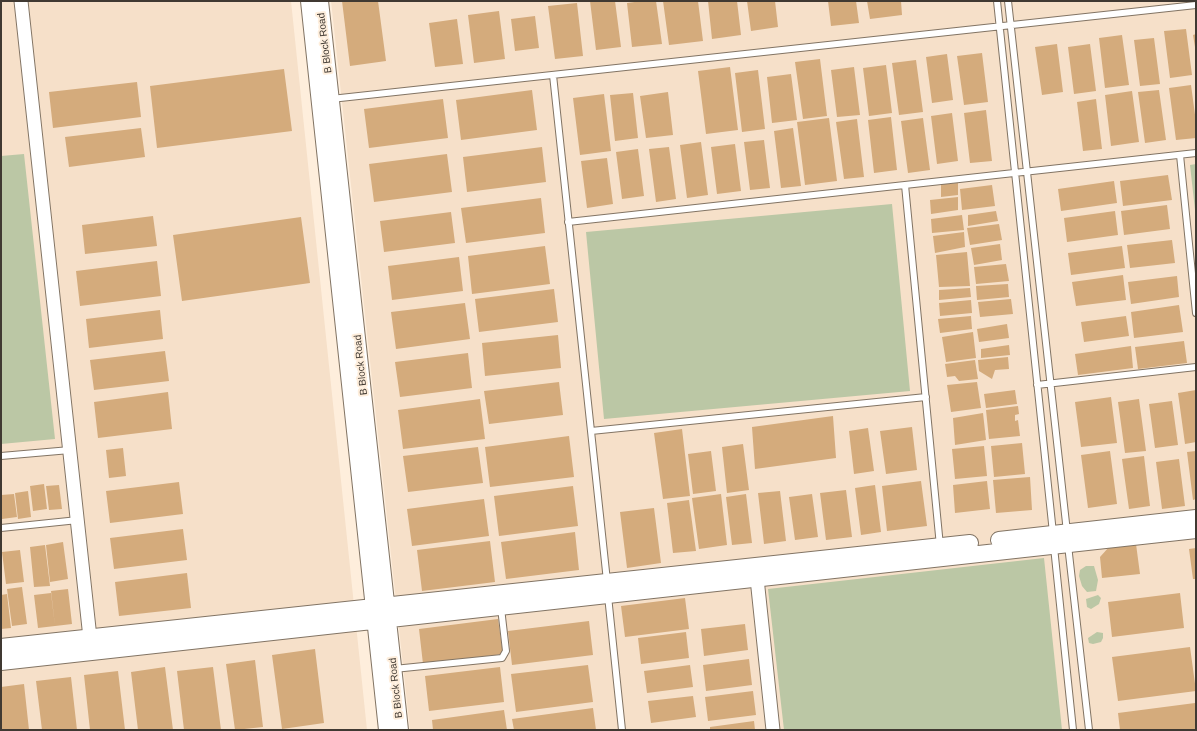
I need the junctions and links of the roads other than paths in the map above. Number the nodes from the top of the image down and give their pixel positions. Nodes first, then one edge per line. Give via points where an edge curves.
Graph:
1 (21, 1) edge
2 (309, 1) edge
3 (320, 1) edge
4 (997, 1) edge
5 (1008, 1) edge
6 (1196, 5) edge
7 (1011, 25) junction
8 (1000, 26) junction
9 (553, 75) junction
10 (326, 100) junction
11 (1196, 153) edge
12 (1180, 155) junction
13 (1027, 172) junction
14 (1015, 173) junction
15 (905, 185) junction
16 (568, 222) junction
17 (1196, 313) edge
18 (1196, 367) edge
19 (1051, 383) junction
20 (1037, 385) junction
21 (926, 397) junction
22 (591, 431) junction
23 (70, 450) junction
24 (1, 456) edge
25 (1196, 518) edge
26 (78, 520) junction
27 (1, 528) edge
28 (1196, 530) edge
29 (1061, 539) junction
30 (941, 552) junction
31 (756, 572) junction
32 (608, 588) junction
33 (501, 606) junction
34 (382, 613) junction
35 (91, 645) junction
36 (1, 647) edge
37 (1, 662) edge
38 (394, 669) junction
39 (387, 730) edge
40 (400, 730) edge
41 (622, 730) edge
42 (773, 730) edge
43 (1073, 730) edge
44 (1089, 730) edge

1 - 23 street
2 - 10 street, B Block Road
3 - 10 street, B Block Road
4 - 8 lane
5 - 7 lane
6 - 7 lane
7 - 8 lane
7 - 13 lane
8 - 9 lane
8 - 14 lane
9 - 10 lane
9 - 16 lane
10 - 34 street, B Block Road
11 - 12 lane
12 - 13 lane
12 - 17 lane
13 - 14 lane
13 - 19 lane
14 - 15 lane
14 - 20 lane
15 - 16 lane
15 - 21 lane
16 - 22 lane
18 - 19 lane
19 - 20 lane
19 - 29 lane
20 - 29 lane
21 - 22 lane
21 - 30 lane
22 - 32 lane
23 - 24 lane
23 - 26 street
25 - 29 street
26 - 27 lane
26 - 35 street
28 - 29 street
29 - 30 street
29 - 43 lane
29 - 44 lane
30 - 31 street
31 - 32 street
31 - 42 street
32 - 33 street
32 - 34 street
32 - 41 lane
33 - 34 street
33 - 38 lane via 506,651 502,658
34 - 35 street
34 - 38 street, B Block Road
34 - 39 street, B Block Road
35 - 36 street
35 - 37 street
38 - 40 street, B Block Road

